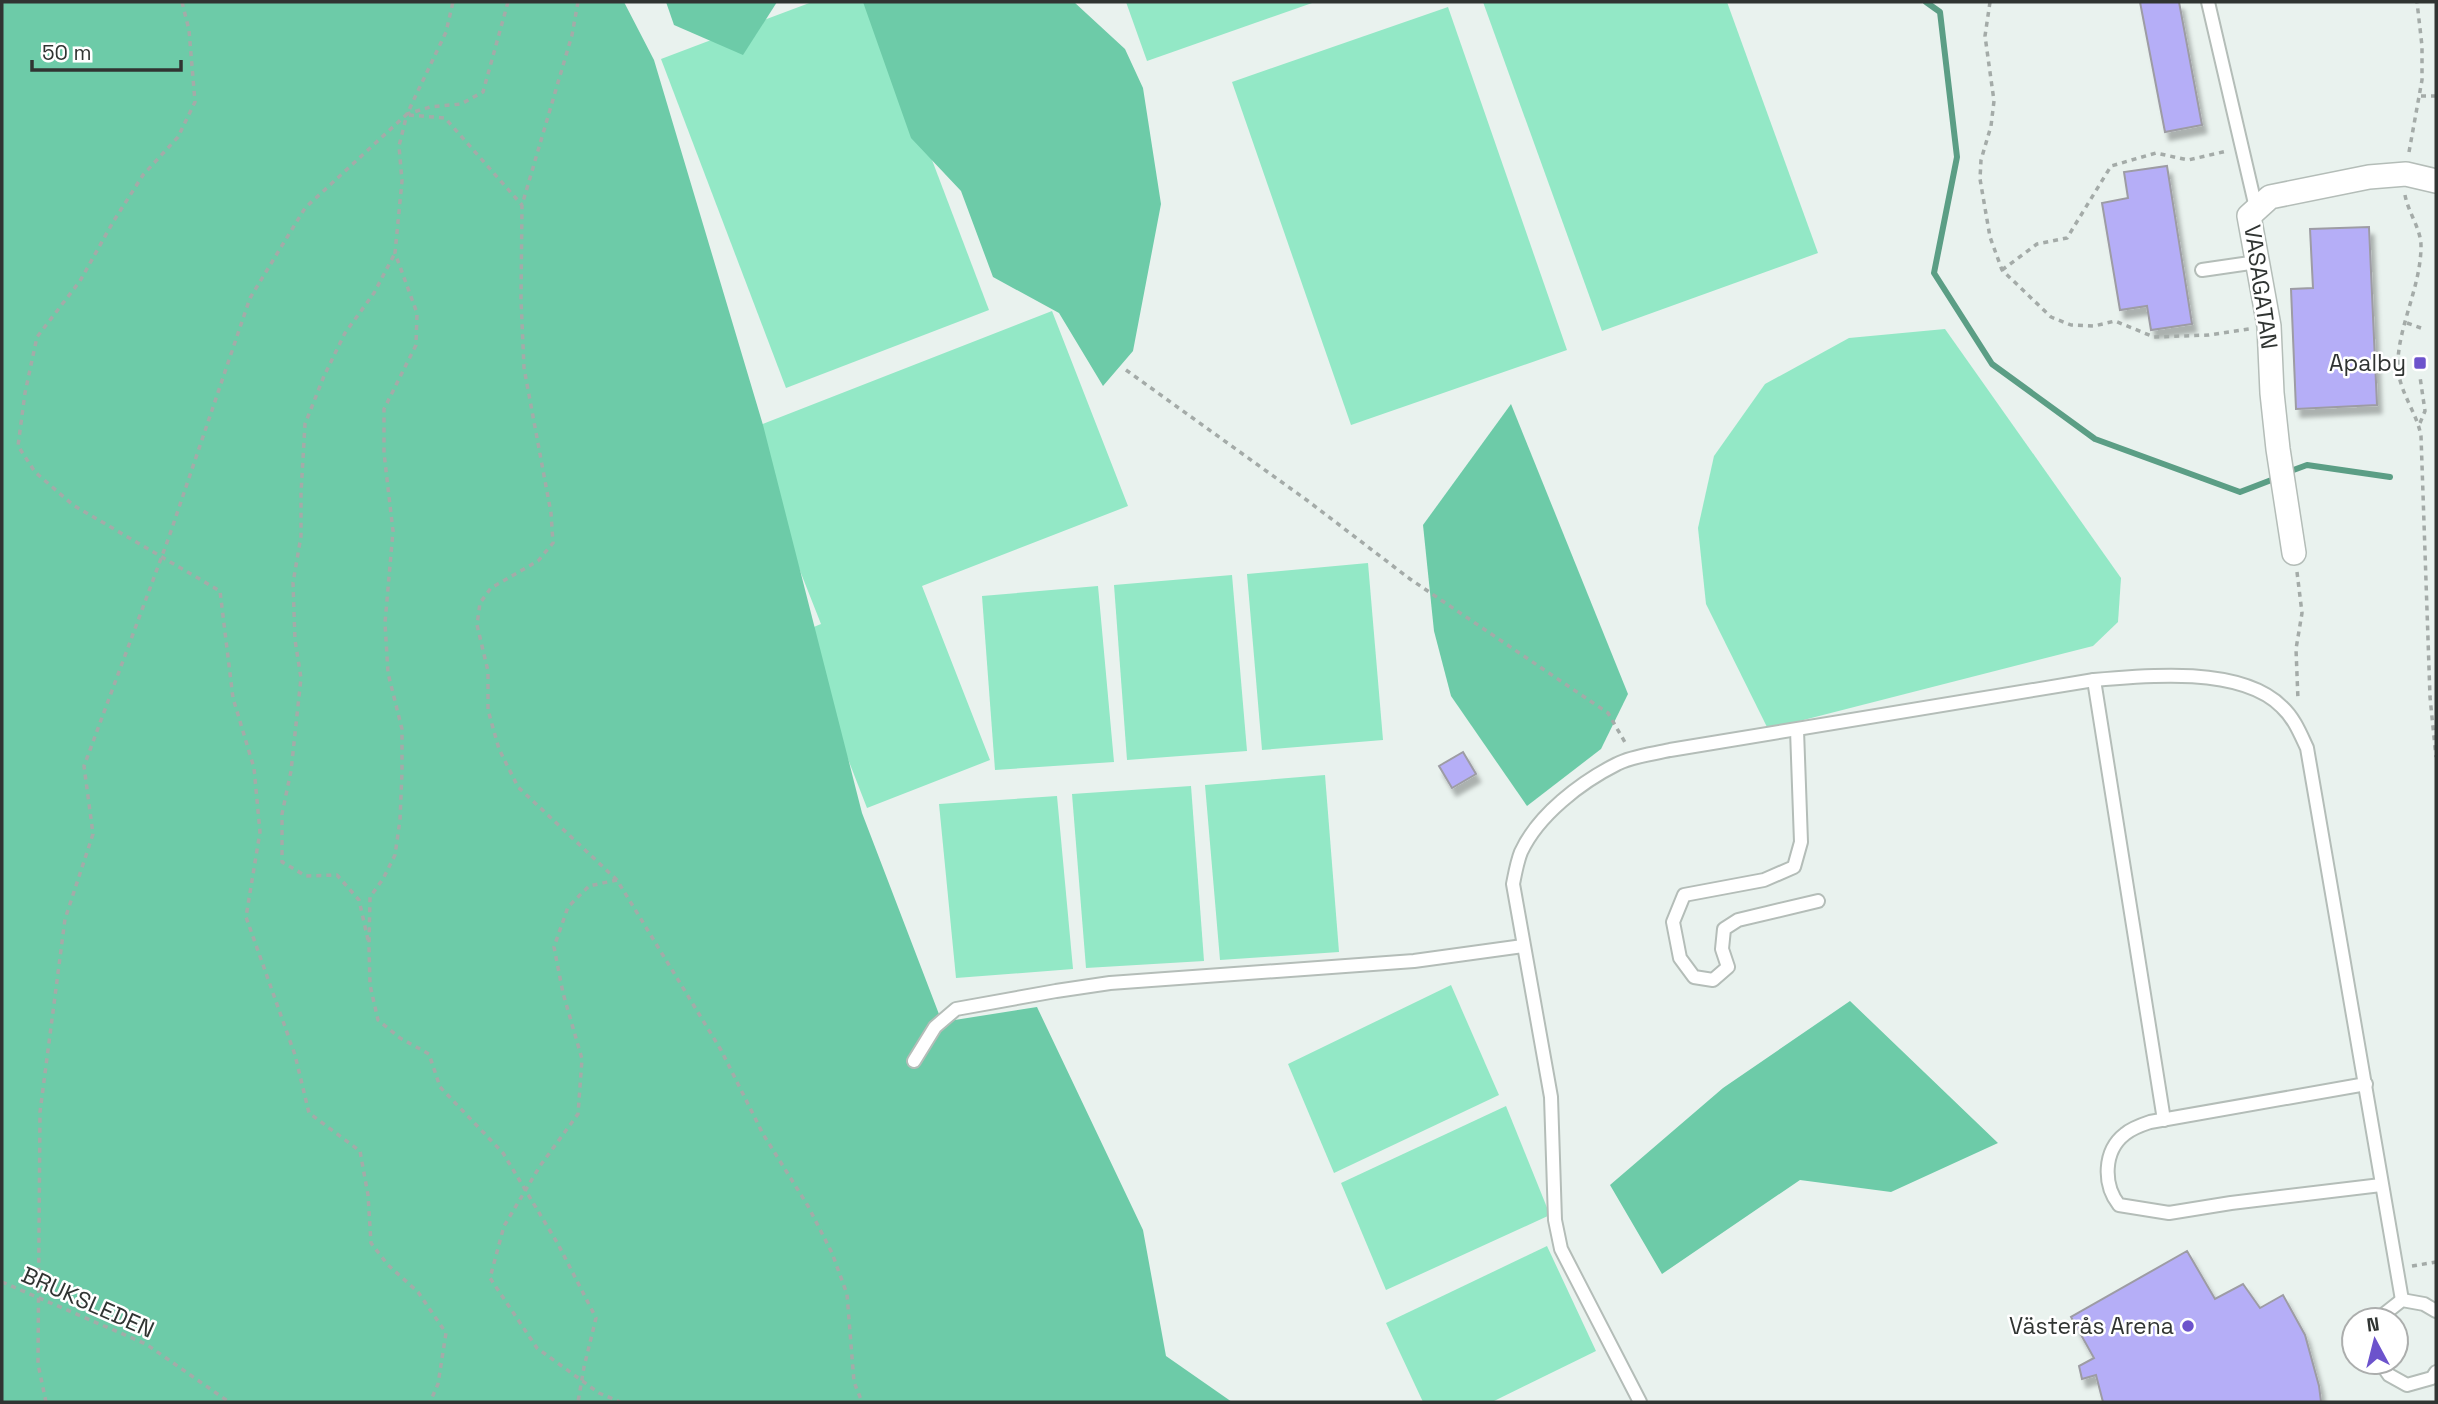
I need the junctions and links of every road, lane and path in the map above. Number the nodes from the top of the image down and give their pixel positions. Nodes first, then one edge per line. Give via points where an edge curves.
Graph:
1 (182, 2) edge
2 (453, 2) edge
3 (508, 2) edge
4 (578, 2) edge
5 (1990, 2) edge
6 (2208, 2) edge
7 (2417, 2) edge
8 (2420, 96) junction
9 (2436, 96) edge
10 (407, 114) junction
11 (2242, 148) junction
12 (2406, 174) junction
13 (2436, 181) edge
14 (522, 205) junction
15 (2256, 208) junction
16 (395, 253) junction
17 (2257, 262) junction
18 (2001, 270) junction
19 (2202, 270) dead end
20 (2407, 323) junction
21 (2269, 326) junction
22 (2421, 328) dead end
23 (1126, 370) dead end
24 (2420, 377) dead end
25 (2419, 425) junction
26 (2294, 553) joint
27 (162, 556) junction
28 (2094, 680) junction
29 (2291, 717) junction
30 (1797, 730) junction
31 (2436, 757) edge
32 (1633, 759) junction
33 (617, 880) junction
34 (1818, 901) dead end
35 (369, 946) junction
36 (1523, 946) junction
37 (914, 1061) dead end
38 (2366, 1084) junction
39 (2164, 1120) junction
40 (2381, 1185) junction
41 (525, 1191) junction
42 (2436, 1262) edge
43 (2396, 1268) junction
44 (2, 1282) edge
45 (38, 1298) junction
46 (2402, 1300) junction
47 (2394, 1306) edge
48 (2436, 1311) edge
49 (2436, 1372) edge
50 (2391, 1376) edge
51 (581, 1380) junction
52 (46, 1402) edge
53 (229, 1402) edge
54 (430, 1402) edge
55 (578, 1402) edge
56 (620, 1402) edge
57 (862, 1402) edge
58 (1640, 1402) edge

1 - 27 path via 195,102 178,137 143,176 80,281 37,337 18,446 35,472 73,505
2 - 10 path via 446,32
3 - 10 path via 483,92 461,104
4 - 14 path
5 - 18 path via 1986,36 1994,101 1980,179
6 - 11 lane
7 - 8 path via 2422,46
8 - 9 path
8 - 12 path
10 - 14 path via 445,118
10 - 16 path via 399,146 402,181
10 - 27 path via 304,208 250,298
11 - 15 lane
11 - 18 path via 2188,160 2156,153 2111,166 2067,238 2037,244
12 - 13 street, VASAGATAN
12 - 15 street, VASAGATAN via 2270,197
12 - 20 path via 2405,197 2421,242
14 - 33 path via 524,368 553,544 538,561 491,589 480,603 477,625 488,671 488,710 499,748 518,787
15 - 17 street, VASAGATAN via 2249,216
16 - 35 path via 417,313 416,345 384,410 393,531 386,636 388,673 402,729 402,772 395,855 370,897
16 - 35 path via 345,333 305,424 301,536 293,583 301,678 282,814 282,862 306,876 337,875 359,900
17 - 19 lane
17 - 21 street, VASAGATAN
18 - 21 path via 2051,317 2071,325 2115,321 2154,337
20 - 22 path
20 - 25 path via 2398,367
21 - 26 street, VASAGATAN via 2275,421
23 - 32 path via 1410,579 1608,713
24 - 25 path via 2424,411
25 - 31 path
26 - 29 path via 2302,613 2295,659 2298,701
27 - 45 path via 85,766 93,834 65,919 40,1112
27 - 54 path via 220,591 233,698 254,768 260,832 246,917 295,1055 309,1113 360,1152 371,1243 418,1292 446,1333 438,1384
28 - 29 lane via 2187,675 2229,681 2280,704
28 - 30 lane
28 - 39 lane
29 - 38 lane via 2306,748
30 - 32 lane
30 - 34 lane via 1801,842 1794,867 1764,880 1684,895 1673,922 1680,958 1695,977 1713,980 1728,967 1722,949 1724,929 1738,919
32 - 36 lane via 1566,798 1542,820 1521,853 1513,884
33 - 41 path via 589,886 568,908 554,947 582,1059 578,1114
33 - 57 path via 720,1050 832,1253 848,1294 854,1382
35 - 41 path via 370,985 378,1020 429,1054 440,1087 503,1153
36 - 37 lane via 1414,961 1110,984 957,1009 935,1027
36 - 58 lane via 1551,1097 1555,1220 1561,1248
38 - 39 lane
38 - 40 lane
39 - 40 lane via 2137,1126 2113,1147 2107,1178 2119,1205 2169,1213
40 - 43 lane
41 - 51 path via 596,1318
41 - 51 path via 504,1226 490,1278 537,1348
42 - 43 path
43 - 46 lane
44 - 45 path, BRUKSLEDEN
45 - 52 path via 38,1364
45 - 53 path, BRUKSLEDEN via 146,1344
46 - 47 lane
46 - 48 lane
49 - 50 lane via 2432,1378 2407,1385
51 - 55 path
51 - 56 path

